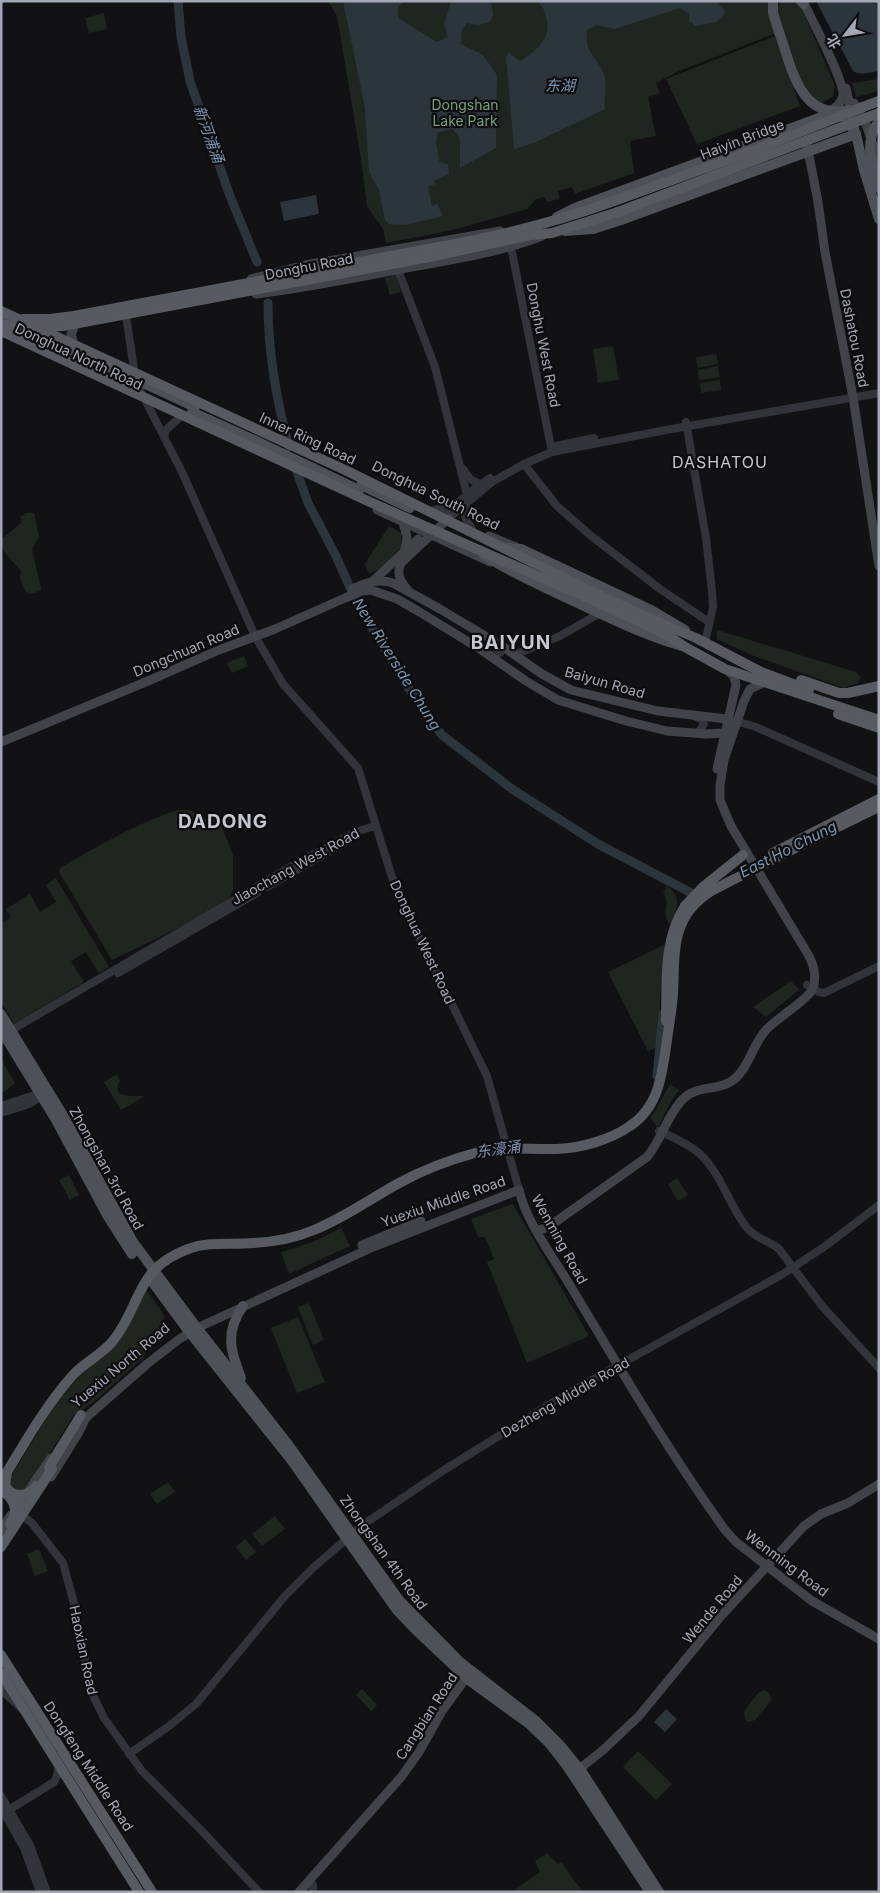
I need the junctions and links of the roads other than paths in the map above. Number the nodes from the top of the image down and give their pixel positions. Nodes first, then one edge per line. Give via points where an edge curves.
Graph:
1 (773, 2) edge
2 (804, 2) edge
3 (845, 85) junction
4 (879, 101) edge
5 (863, 107) junction
6 (879, 112) edge
7 (813, 119) junction
8 (879, 121) edge
9 (792, 126) junction
10 (856, 134) junction
11 (803, 152) junction
12 (879, 162) edge
13 (879, 188) edge
14 (614, 201) joint
15 (618, 212) joint
16 (879, 219) edge
17 (547, 222) junction
18 (516, 231) junction
19 (552, 233) junction
20 (511, 246) junction
21 (429, 253) junction
22 (305, 265) junction
23 (398, 270) junction
24 (308, 287) junction
25 (124, 306) junction
26 (2, 313) edge
27 (19, 318) junction
28 (126, 318) junction
29 (1, 324) edge
30 (74, 328) junction
31 (1, 331) edge
32 (51, 331) junction
33 (35, 333) junction
34 (20, 334) junction
35 (1, 335) edge
36 (73, 341) junction
37 (81, 358) junction
38 (120, 362) junction
39 (135, 373) junction
40 (111, 386) junction
41 (124, 392) junction
42 (141, 392) junction
43 (879, 393) edge
44 (853, 397) junction
45 (145, 402) junction
46 (197, 402) junction
47 (180, 416) junction
48 (686, 424) junction
49 (164, 437) junction
50 (255, 438) junction
51 (551, 450) junction
52 (328, 462) junction
53 (524, 464) junction
54 (460, 465) junction
55 (307, 478) junction
56 (483, 486) junction
57 (467, 495) junction
58 (457, 504) junction
59 (466, 504) junction
60 (427, 515) junction
61 (403, 522) junction
62 (437, 525) junction
63 (472, 530) junction
64 (521, 549) junction
65 (405, 550) junction
66 (548, 562) junction
67 (879, 566) edge
68 (504, 568) junction
69 (385, 577) junction
70 (535, 582) junction
71 (361, 588) junction
72 (409, 592) junction
73 (599, 599) junction
74 (404, 603) junction
75 (600, 613) junction
76 (709, 622) junction
77 (254, 634) junction
78 (700, 640) junction
79 (502, 646) junction
80 (685, 647) junction
81 (514, 655) junction
82 (490, 656) junction
83 (732, 656) junction
84 (725, 668) junction
85 (762, 683) junction
86 (879, 686) edge
87 (580, 692) junction
88 (577, 706) junction
89 (879, 713) edge
90 (696, 717) junction
91 (727, 719) junction
92 (879, 720) edge
93 (737, 722) junction
94 (879, 728) edge
95 (724, 733) junction
96 (696, 734) junction
97 (1, 742) edge
98 (879, 782) edge
99 (879, 799) edge
100 (879, 807) edge
101 (879, 812) edge
102 (375, 826) junction
103 (745, 854) junction
104 (757, 872) junction
105 (879, 966) edge
106 (810, 987) junction
107 (1, 1014) edge
108 (8, 1033) edge
109 (665, 1045) junction
110 (44, 1094) junction
111 (1, 1106) edge
112 (1, 1113) edge
113 (661, 1131) junction
114 (519, 1190) junction
115 (879, 1205) edge
116 (540, 1228) junction
117 (793, 1268) junction
118 (243, 1306) junction
119 (192, 1328) junction
120 (621, 1364) junction
121 (879, 1368) edge
122 (245, 1389) junction
123 (83, 1417) junction
124 (50, 1468) junction
125 (3, 1474) edge
126 (879, 1484) edge
127 (30, 1488) joint
128 (879, 1490) edge
129 (1, 1491) edge
130 (1, 1497) edge
131 (18, 1504) junction
132 (1, 1530) edge
133 (349, 1535) junction
134 (1, 1539) edge
135 (1, 1547) edge
136 (771, 1566) junction
137 (879, 1634) edge
138 (879, 1639) edge
139 (1, 1655) edge
140 (1, 1673) edge
141 (470, 1677) junction
142 (1, 1685) edge
143 (1, 1690) edge
144 (23, 1709) junction
145 (129, 1754) junction
146 (59, 1764) junction
147 (578, 1771) junction
148 (54, 1782) junction
149 (74, 1788) junction
150 (1, 1796) edge
151 (5, 1809) edge
152 (306, 1890) edge
153 (40, 1892) edge
154 (47, 1892) edge
155 (139, 1892) edge
156 (152, 1892) edge
157 (259, 1892) edge
158 (650, 1892) edge
159 (659, 1892) edge

1 - 5 main road, bridge via 779,32 797,83 806,98 831,112
2 - 3 main road
2 - 7 main road via 840,82 843,96 831,110
3 - 10 main road
3 - 12 main road via 866,124
4 - 5 highway, Haiyin Bridge
5 - 14 highway, Haiyin Bridge, bridge
6 - 15 highway, Haiyin Bridge, bridge
7 - 9 main road
7 - 10 main road via 826,115 842,116
7 - 11 main road, Dashatou Road via 806,128
8 - 13 main road, bridge via 869,147
9 - 11 main road via 798,132
9 - 17 main road via 575,208
10 - 11 main road
10 - 16 main road
11 - 19 main road via 621,220 593,228
11 - 44 main road, Dashatou Road via 818,202 824,252
14 - 17 highway, Donghu Road
15 - 19 highway, Donghu Road
17 - 18 highway, Donghu Road
18 - 21 highway, Donghu Road
18 - 22 main road via 486,232
19 - 20 main road
19 - 21 highway, Donghu Road
20 - 23 main road
20 - 51 street, Donghu West Road
21 - 26 highway, Donghu Road, bridge via 74,316 34,320
21 - 29 highway, Donghu Road, bridge via 64,326 35,328
22 - 24 main road via 302,277
22 - 25 main road
23 - 24 main road
23 - 54 street via 434,367
24 - 28 main road
25 - 27 main road via 54,320
25 - 28 street, Donghua West Road
26 - 27 main road, Donghua North Road
26 - 33 main road
26 - 46 highway, Inner Ring Road, bridge
27 - 32 main road, Donghua North Road
28 - 30 main road
28 - 39 street, Donghua West Road
29 - 34 main road
30 - 32 main road
30 - 36 main road via 71,334
31 - 34 main road
31 - 47 highway, bridge
32 - 33 main road
32 - 36 main road, Donghua North Road
33 - 34 main road
33 - 37 main road
34 - 37 main road
35 - 40 main road, Donghua North Road
36 - 38 main road, Donghua North Road
37 - 50 main road
38 - 39 main road, Donghua North Road
38 - 40 main road
39 - 42 street, Donghua West Road
39 - 52 main road, Donghua South Road
40 - 41 main road, Donghua North Road
41 - 42 street
41 - 45 main road, Donghua North Road
42 - 45 street, Donghua West Road
42 - 55 street, bridge via 296,465
43 - 44 street
44 - 48 street
44 - 67 main road, Dashatou Road
45 - 47 main road, Donghua South Road
45 - 49 street, Donghua West Road
46 - 50 highway, bridge
46 - 73 highway, Inner Ring Road, bridge via 346,470
47 - 49 street via 166,430
47 - 50 highway, bridge
47 - 55 main road, Donghua South Road
47 - 73 highway, bridge via 421,525
48 - 51 street
48 - 76 street via 712,584 713,607
49 - 77 street, Donghua West Road
50 - 60 main road, bridge via 360,488
51 - 53 street
51 - 56 street via 521,460
52 - 55 main road
52 - 60 main road, Donghua South Road
53 - 56 street
53 - 76 street via 557,506 590,535
54 - 56 street via 470,479
54 - 57 street
55 - 61 main road, Donghua South Road
56 - 57 street
56 - 59 street
57 - 58 street
58 - 60 street
58 - 62 street
59 - 62 street
59 - 63 street via 465,517
60 - 62 main road
60 - 62 main road, Donghua South Road
61 - 62 main road, Donghua South Road
61 - 65 main road via 407,538
62 - 63 main road, Donghua South Road
62 - 64 main road via 495,546
62 - 65 main road
62 - 68 main road
62 - 72 main road via 399,566 400,578
63 - 64 main road, Donghua South Road
64 - 66 main road, Donghua South Road
64 - 68 main road via 508,557
65 - 69 main road
66 - 70 main road
66 - 78 main road, Donghua South Road via 651,610
68 - 70 main road
69 - 71 main road, Baiyun Road
69 - 72 main road, Baiyun Road
69 - 74 main road
70 - 75 main road
71 - 74 main road
71 - 77 main road, Dongchuan Road
72 - 79 main road, Baiyun Road
73 - 78 highway
73 - 80 highway
74 - 82 main road
75 - 80 main road
75 - 81 street via 560,636
76 - 78 street
77 - 97 main road, Dongchuan Road
77 - 102 street, Donghua West Road via 288,690 354,762
78 - 83 highway
79 - 81 main road, Baiyun Road
79 - 82 street via 500,653
80 - 84 highway
81 - 87 main road, Baiyun Road via 560,685
82 - 88 main road via 543,692
83 - 86 highway via 839,693
83 - 89 highway via 771,676
84 - 85 highway
84 - 91 main road via 734,676 736,685
85 - 92 highway
85 - 93 main road via 747,693
85 - 94 highway via 779,693
87 - 88 street via 575,697
87 - 90 main road, Baiyun Road
88 - 96 main road via 652,728
90 - 91 main road, Baiyun Road
90 - 96 street via 704,724
91 - 93 street, Baiyun Road
91 - 95 main road
93 - 95 main road
93 - 98 street, Baiyun Road via 756,727
93 - 103 main road via 724,760 719,794
95 - 96 main road
95 - 103 main road via 715,779 715,802 719,814
99 - 109 highway, bridge via 730,875 696,902 683,920 676,938
100 - 104 highway, bridge
101 - 104 highway, bridge
102 - 108 street, Jiaochang West Road
102 - 114 street, Donghua West Road, bridge via 409,918 484,1069
103 - 104 main road
103 - 109 highway, bridge via 697,892 674,927 667,960
104 - 106 main road via 803,957
104 - 125 highway, bridge via 708,894 692,908 681,926 673,958 672,999 661,1080 650,1107 635,1122 617,1134 574,1147 500,1148 475,1153 414,1176 337,1220 305,1233 261,1243 204,1244 172,1256 144,1281 112,1342 85,1363 61,1390
105 - 106 street via 826,992
106 - 113 main road via 760,1029 730,1076 693,1086 678,1095
107 - 108 main road, Zhongshan 3rd Road
108 - 110 main road, Zhongshan 3rd Road
109 - 125 highway, bridge via 660,1081 653,1100 640,1117 618,1132 567,1148 506,1147 472,1153 407,1178 336,1219 306,1232 264,1242 204,1244 167,1259 140,1286 116,1332 84,1357 53,1392
110 - 111 street
110 - 112 street
110 - 119 main road, Zhongshan 3rd Road, bridge via 146,1268
113 - 116 main road via 641,1155
113 - 117 street via 702,1156 746,1227 780,1249
114 - 116 main road, Wenming Road via 525,1209
114 - 118 main road, Yuexiu Middle Road via 386,1241
114 - 119 main road, Yuexiu Middle Road via 494,1195 390,1233
115 - 117 street, Dezheng Middle Road
116 - 120 main road, Wenming Road
117 - 120 street, Dezheng Middle Road
117 - 121 street via 822,1306
118 - 119 main road, Yuexiu Middle Road
118 - 122 main road via 234,1321 230,1339
119 - 122 main road, Zhongshan 4th Road
119 - 123 main road, Yuexiu North Road via 133,1368
119 - 133 main road, Zhongshan 4th Road
120 - 133 street, Dezheng Middle Road via 480,1446
120 - 136 main road, Wenming Road via 726,1524
122 - 133 main road, Zhongshan 4th Road via 288,1443
123 - 124 highway
123 - 127 main road, Yuexiu North Road via 77,1419
123 - 131 main road, Yuexiu North Road via 79,1432 33,1505
124 - 129 highway, bridge via 28,1494 19,1496
124 - 135 highway, bridge
125 - 131 highway via 5,1486
126 - 136 main road, Wende Road via 814,1518 798,1532
127 - 131 highway via 22,1494
128 - 136 main road, Wende Road via 812,1526
129 - 134 highway, bridge via 12,1500 15,1510
130 - 131 highway
131 - 132 main road, Yuexiu North Road
131 - 134 main road, Yuexiu North Road
131 - 145 street, Haoxian Road via 62,1563 75,1607 91,1691 104,1718
133 - 141 main road, Zhongshan 4th Road via 403,1616
133 - 145 street, Dezheng Middle Road via 285,1596 196,1704
136 - 137 main road, Wenming Road via 823,1602
136 - 138 main road, Wenming Road via 812,1601
136 - 147 main road, Wende Road via 640,1722 604,1756
139 - 156 highway, Dongfeng Middle Road
140 - 144 highway, Dongfeng Middle Road
141 - 147 main road, Zhongshan 4th Road via 538,1732
141 - 152 main road, Cangbian Road via 440,1716 402,1776
141 - 152 main road, Cangbian Road via 411,1774
142 - 144 highway
143 - 144 street
144 - 146 highway, Dongfeng Middle Road
145 - 157 street, Haoxian Road
146 - 148 street
146 - 149 highway, Dongfeng Middle Road
147 - 158 main road, Zhongshan 4th Road
147 - 159 main road, Zhongshan 4th Road
148 - 149 street
148 - 151 street
149 - 155 highway, Dongfeng Middle Road
150 - 151 street
151 - 153 street
151 - 154 street via 30,1845

